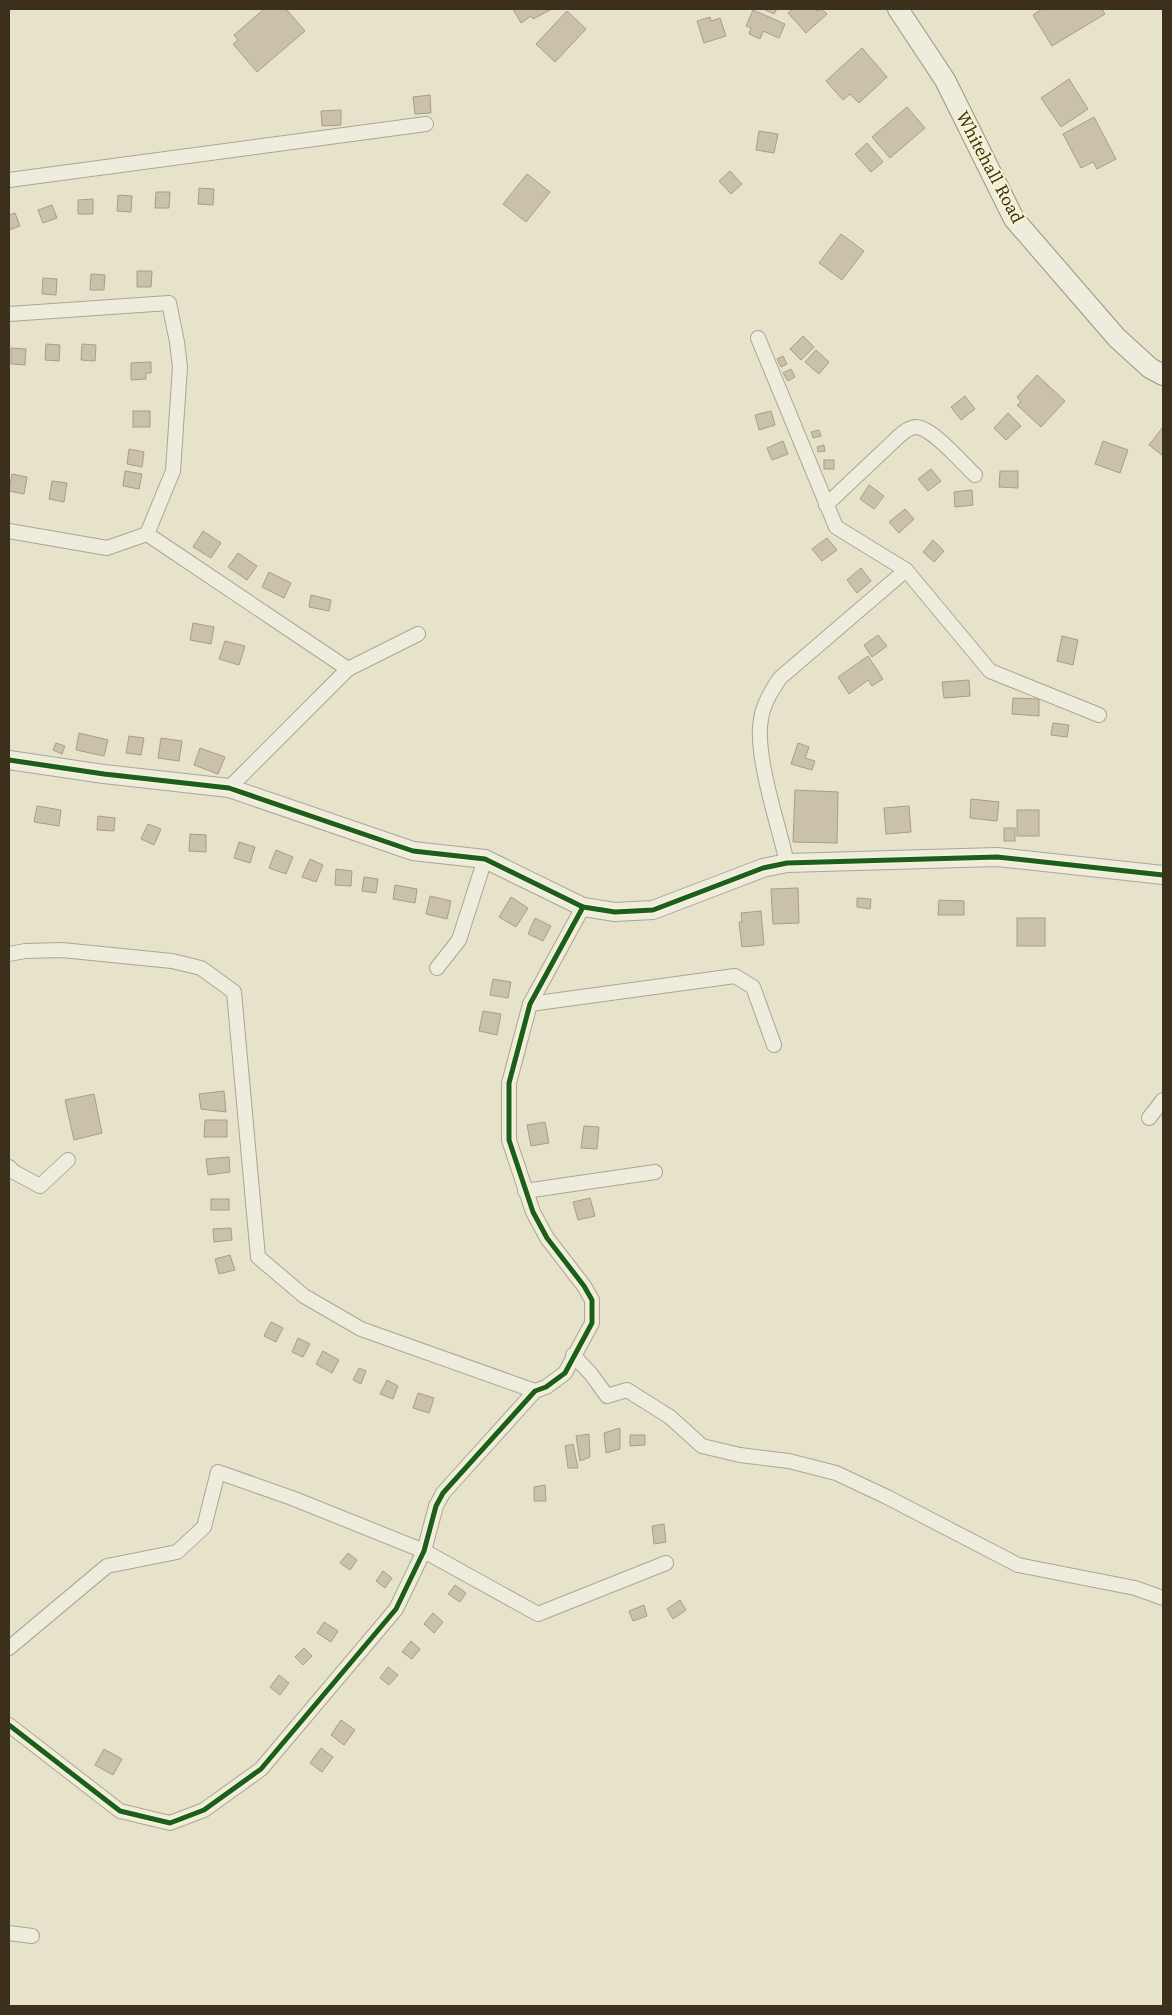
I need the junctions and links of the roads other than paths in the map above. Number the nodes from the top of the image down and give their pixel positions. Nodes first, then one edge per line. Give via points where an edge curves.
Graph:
1 (898, 9) edge
2 (426, 124) dead end
3 (9, 180) edge
4 (9, 314) edge
5 (758, 338) dead end
6 (1163, 375) edge
7 (974, 475) dead end
8 (826, 505) junction
9 (9, 531) edge
10 (147, 534) junction
11 (906, 570) junction
12 (418, 634) dead end
13 (348, 669) junction
14 (1099, 715) dead end
15 (9, 760) edge
16 (229, 788) junction
17 (485, 859) junction
18 (787, 863) junction
19 (1163, 875) edge
20 (584, 907) junction
21 (9, 954) edge
22 (438, 968) dead end
23 (530, 1004) junction
24 (774, 1045) dead end
25 (1163, 1100) edge
26 (1149, 1118) dead end
27 (68, 1160) dead end
28 (9, 1167) edge
29 (655, 1172) dead end
30 (525, 1191) junction
31 (574, 1355) junction
32 (536, 1391) junction
33 (424, 1551) junction
34 (666, 1562) dead end
35 (1163, 1598) edge
36 (9, 1648) edge
37 (9, 1725) edge
38 (9, 1933) edge
39 (32, 1936) dead end

1 - 6 main road, Whitehall Road via 945,80 1014,219 1117,338 1150,368
2 - 3 street
4 - 10 street via 169,303 180,367 173,471
5 - 8 street
7 - 8 street via 929,431 916,427 896,439
8 - 11 street via 836,527
9 - 10 street via 107,548
10 - 13 street
11 - 14 street via 990,671
11 - 18 street via 780,678 769,694 760,720 761,756
12 - 13 street
13 - 16 street
15 - 16 street
16 - 17 street via 413,851
17 - 20 street
17 - 22 street via 459,940
18 - 19 street via 997,857
18 - 20 street via 763,868 653,910 615,912
20 - 23 street
21 - 32 street via 62,950 172,961 201,968 234,992 258,1257 304,1296 361,1329
23 - 24 street via 735,976 753,987
23 - 30 street via 509,1084 509,1140
25 - 26 street
27 - 28 street via 40,1186
29 - 30 street
30 - 31 street via 532,1212 547,1238 592,1300 592,1323
31 - 32 street via 565,1372
31 - 35 street via 607,1396 627,1390 670,1417 702,1446 836,1473 1018,1564 1135,1588
32 - 33 street via 444,1493 436,1506
33 - 34 street via 538,1614
33 - 36 street via 218,1472 204,1527 177,1552 107,1566
33 - 37 street via 396,1609 261,1769 204,1810 170,1823 120,1812
38 - 39 street

